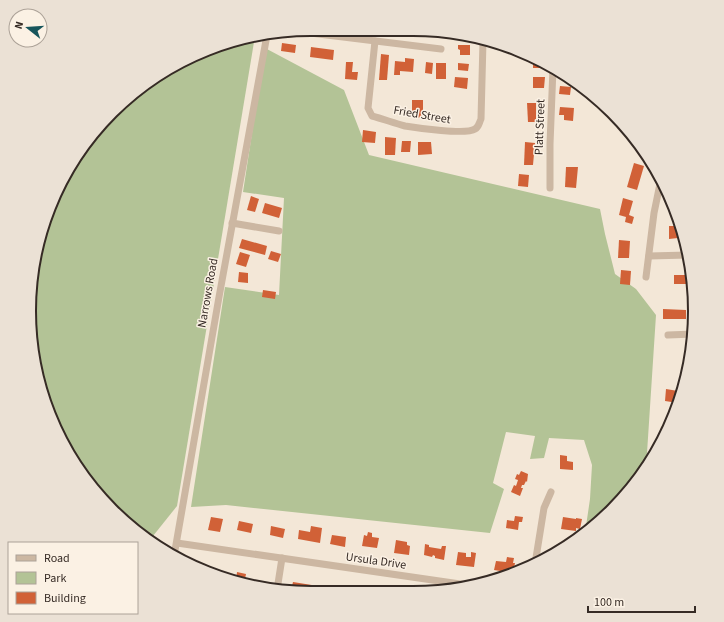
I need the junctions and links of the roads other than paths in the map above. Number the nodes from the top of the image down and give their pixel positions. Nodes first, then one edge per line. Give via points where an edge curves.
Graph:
1 (334, 36) edge
2 (266, 39) edge
3 (375, 41) junction
4 (483, 45) edge
5 (441, 49) dead end
6 (553, 74) edge
7 (550, 188) dead end
8 (659, 188) edge
9 (232, 223) junction
10 (279, 231) dead end
11 (683, 255) edge
12 (649, 256) junction
13 (646, 278) dead end
14 (687, 334) edge
15 (668, 335) dead end
16 (551, 492) dead end
17 (177, 543) junction
18 (175, 550) edge
19 (536, 557) edge
20 (282, 558) junction
21 (454, 583) edge
22 (278, 584) edge

1 - 3 street
2 - 9 street, Narrows Road
3 - 4 street, Fried Street via 368,108 372,116 406,126 456,132 477,128 481,119
3 - 5 street
6 - 7 street, Platt Street
8 - 12 street
9 - 10 street
9 - 17 street, Narrows Road
11 - 12 street
12 - 13 street
14 - 15 street
16 - 19 street via 544,508
17 - 18 street, Narrows Road
17 - 20 street, Ursula Drive
20 - 21 street, Ursula Drive
20 - 22 street

